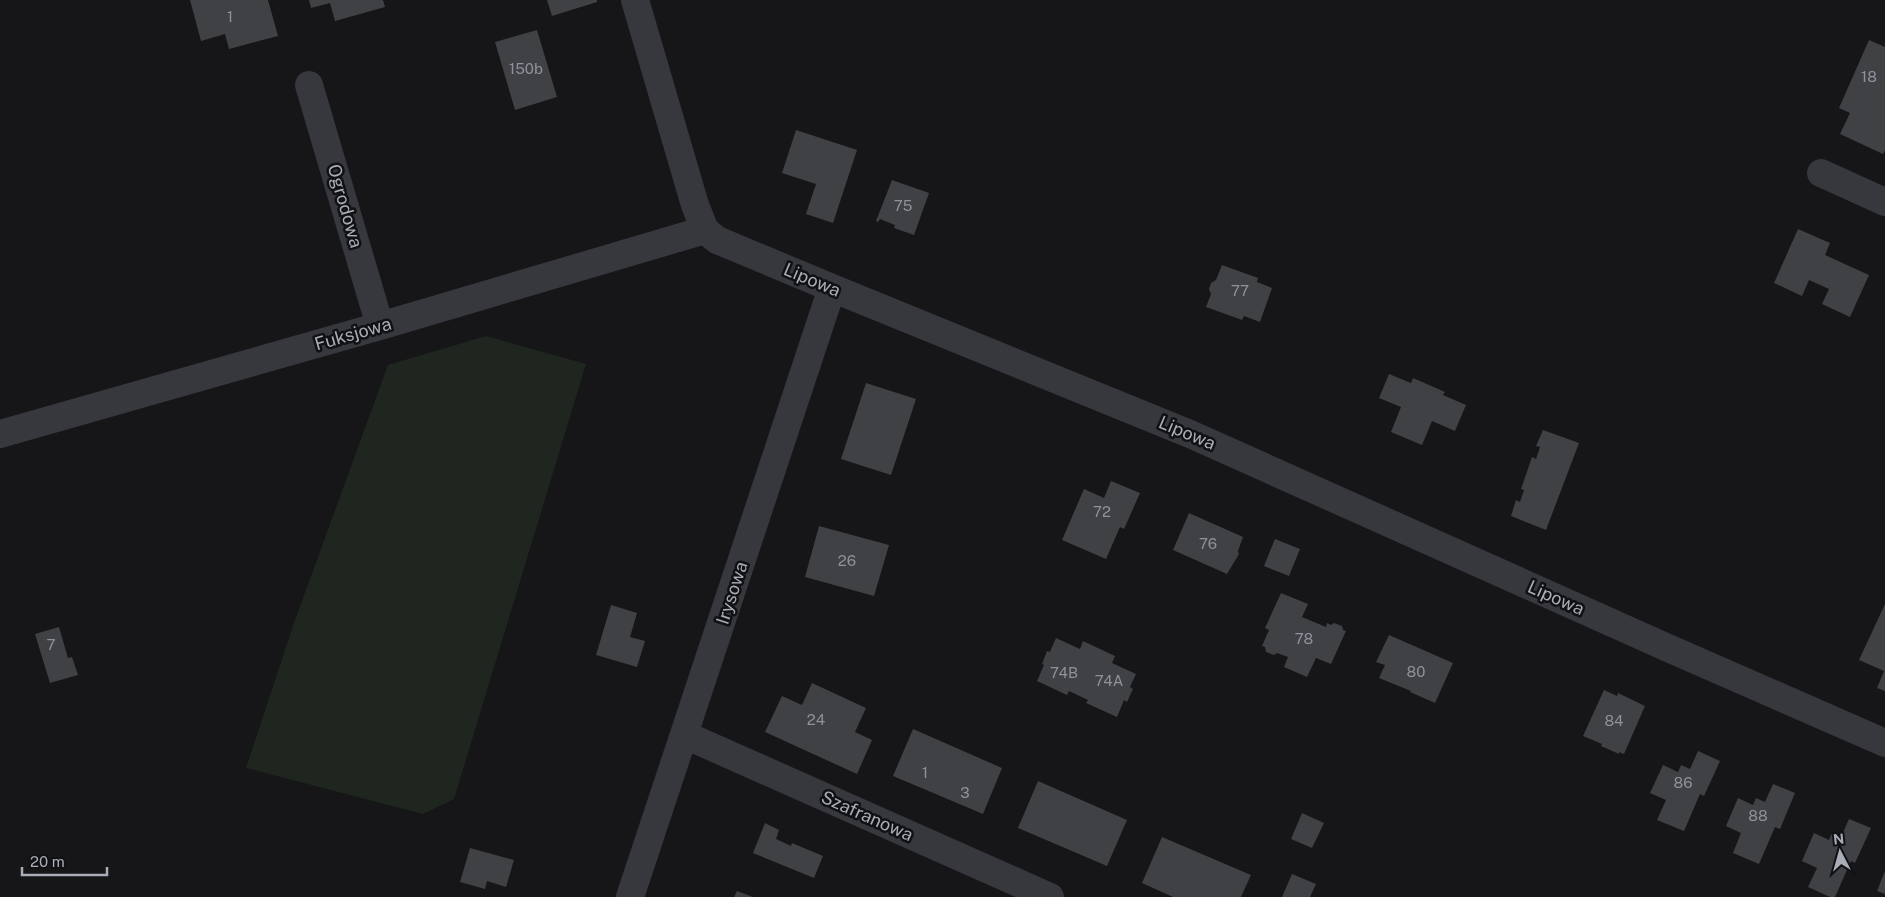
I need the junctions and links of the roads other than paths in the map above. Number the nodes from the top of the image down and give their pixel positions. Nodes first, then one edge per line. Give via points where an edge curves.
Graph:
1 (635, 0) edge
2 (310, 86) dead end
3 (1821, 173) dead end
4 (1885, 202) edge
5 (705, 230) junction
6 (832, 288) junction
7 (380, 326) junction
8 (0, 434) edge
9 (685, 735) junction
10 (1885, 743) edge
11 (630, 897) edge
12 (1050, 897) edge

1 - 5 street
2 - 7 street, Ogrodowa
3 - 4 street
5 - 6 street, Lipowa via 717,240
5 - 7 street, Fuksjowa
6 - 9 street, Irysowa
6 - 10 street, Lipowa via 1190,434
7 - 8 street, Fuksjowa
9 - 11 street, Irysowa
9 - 12 street, Szafranowa

